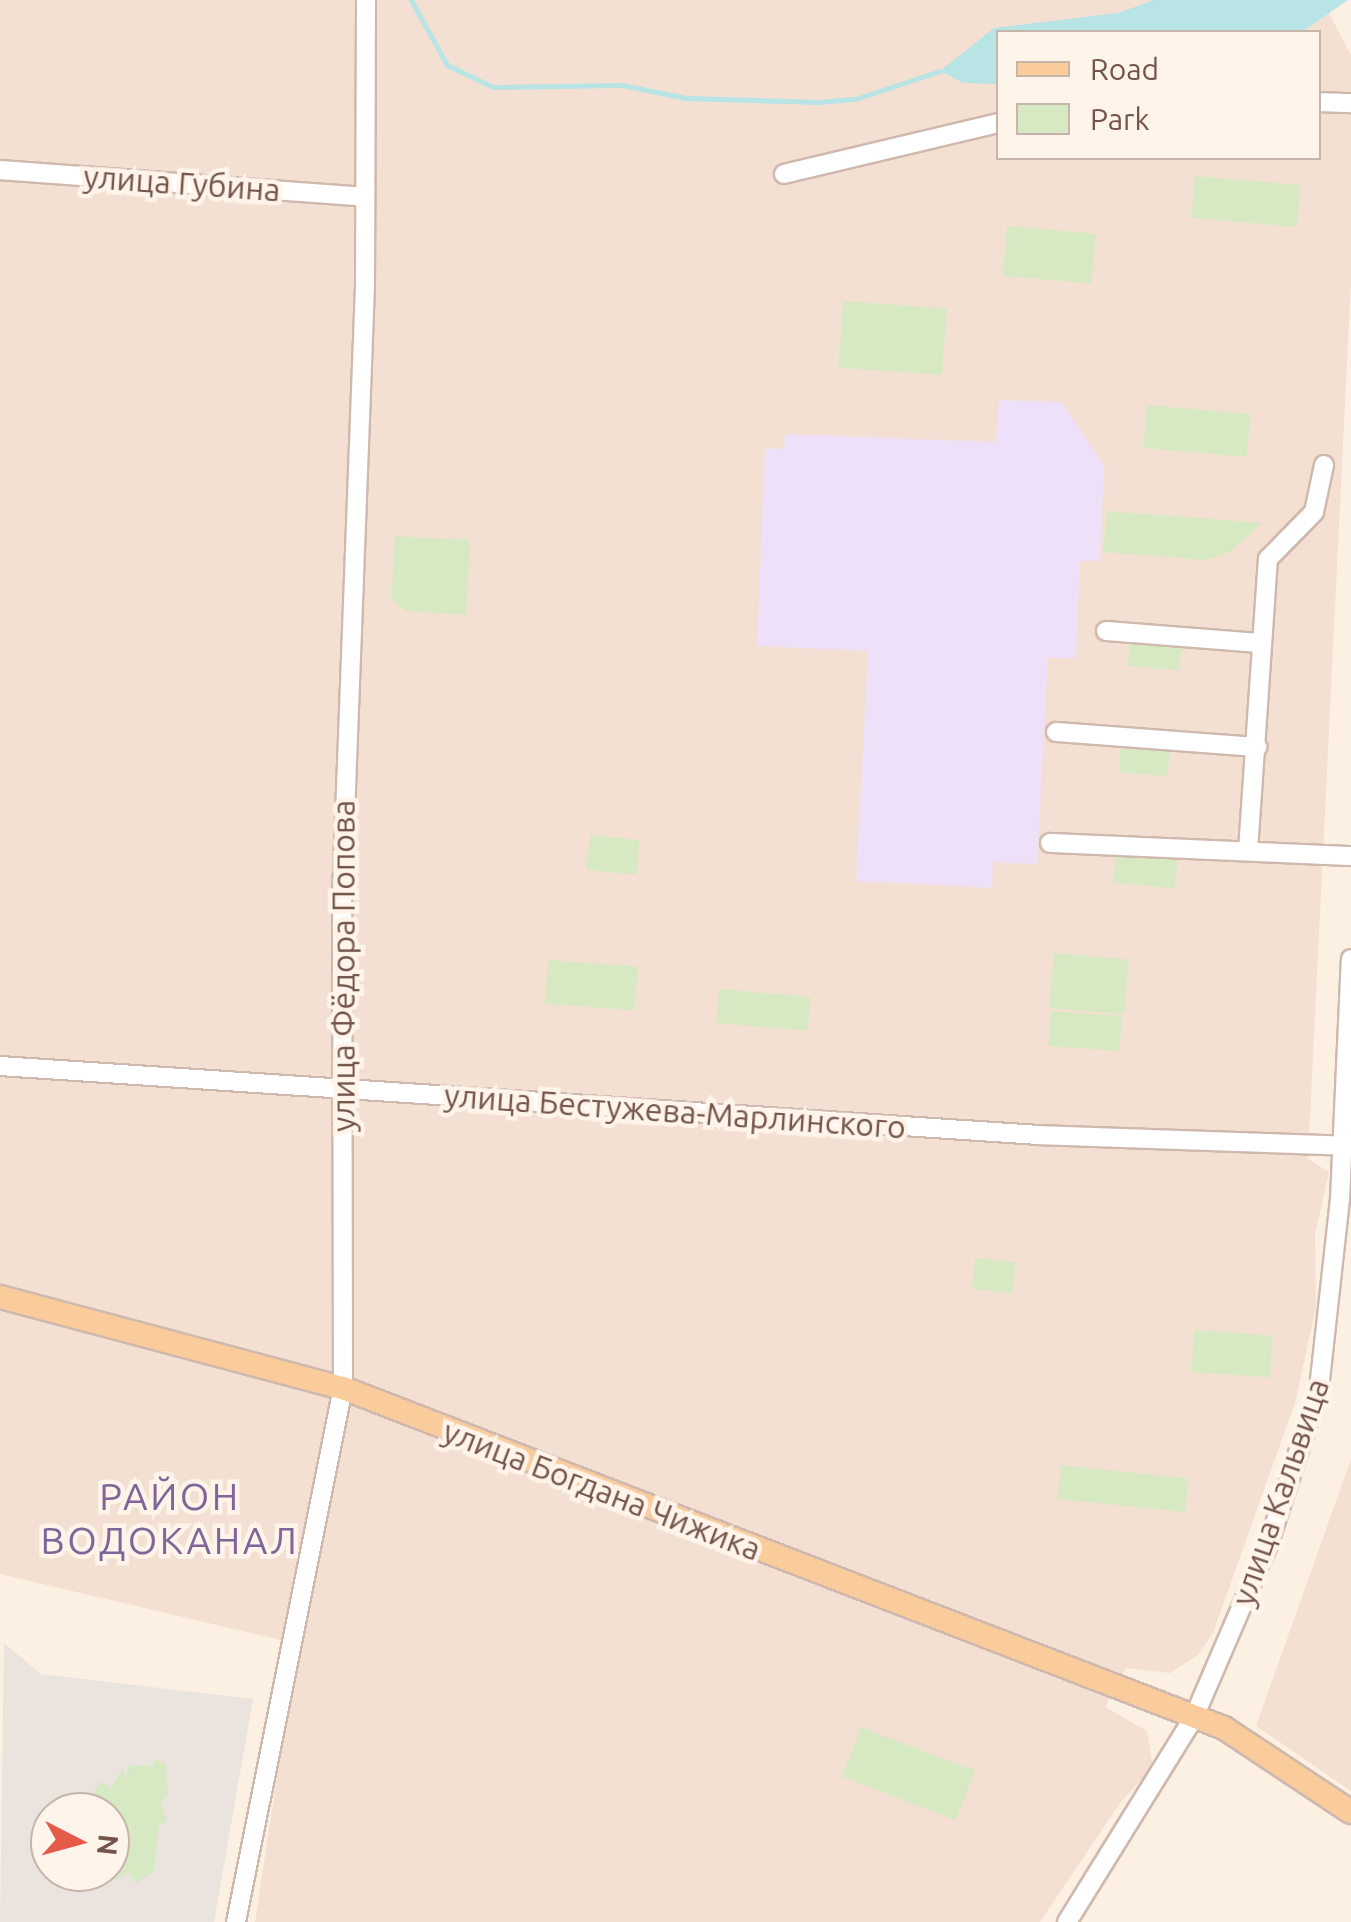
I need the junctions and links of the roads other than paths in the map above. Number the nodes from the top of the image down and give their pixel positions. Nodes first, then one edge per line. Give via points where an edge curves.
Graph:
1 (366, 0) edge
2 (1321, 102) edge
3 (1351, 104) edge
4 (996, 123) edge
5 (0, 170) edge
6 (784, 174) dead end
7 (364, 198) junction
8 (1324, 465) dead end
9 (1106, 631) dead end
10 (1260, 643) junction
11 (1056, 732) dead end
12 (1257, 746) junction
13 (1050, 843) dead end
14 (1248, 851) junction
15 (1351, 856) edge
16 (1351, 959) edge
17 (0, 1066) edge
18 (342, 1088) junction
19 (1347, 1146) edge
20 (0, 1297) edge
21 (344, 1388) junction
22 (1194, 1718) junction
23 (1351, 1812) edge
24 (236, 1922) edge
25 (1067, 1922) edge

1 - 7 street, улица Фёдора Попова
2 - 3 street
4 - 6 street
5 - 7 street, улица Губина
7 - 18 street, улица Фёдора Попова via 345,762
8 - 10 street via 1314,512 1268,558
9 - 10 street
10 - 12 street
11 - 12 street
12 - 14 street
13 - 14 street
14 - 15 street
16 - 19 street, улица Кальвица
17 - 18 street, улица Бестужева-Марлинского
18 - 19 street, улица Бестужева-Марлинского via 1038,1135
18 - 21 street, улица Фёдора Попова
19 - 22 street, улица Кальвица via 1319,1389 1268,1545
20 - 21 main road, улица Богдана Чижика
21 - 22 main road, улица Богдана Чижика
21 - 24 street, улица Фёдора Попова
22 - 23 main road, улица Богдана Чижика via 1224,1728
22 - 25 street, улица Кальвица

